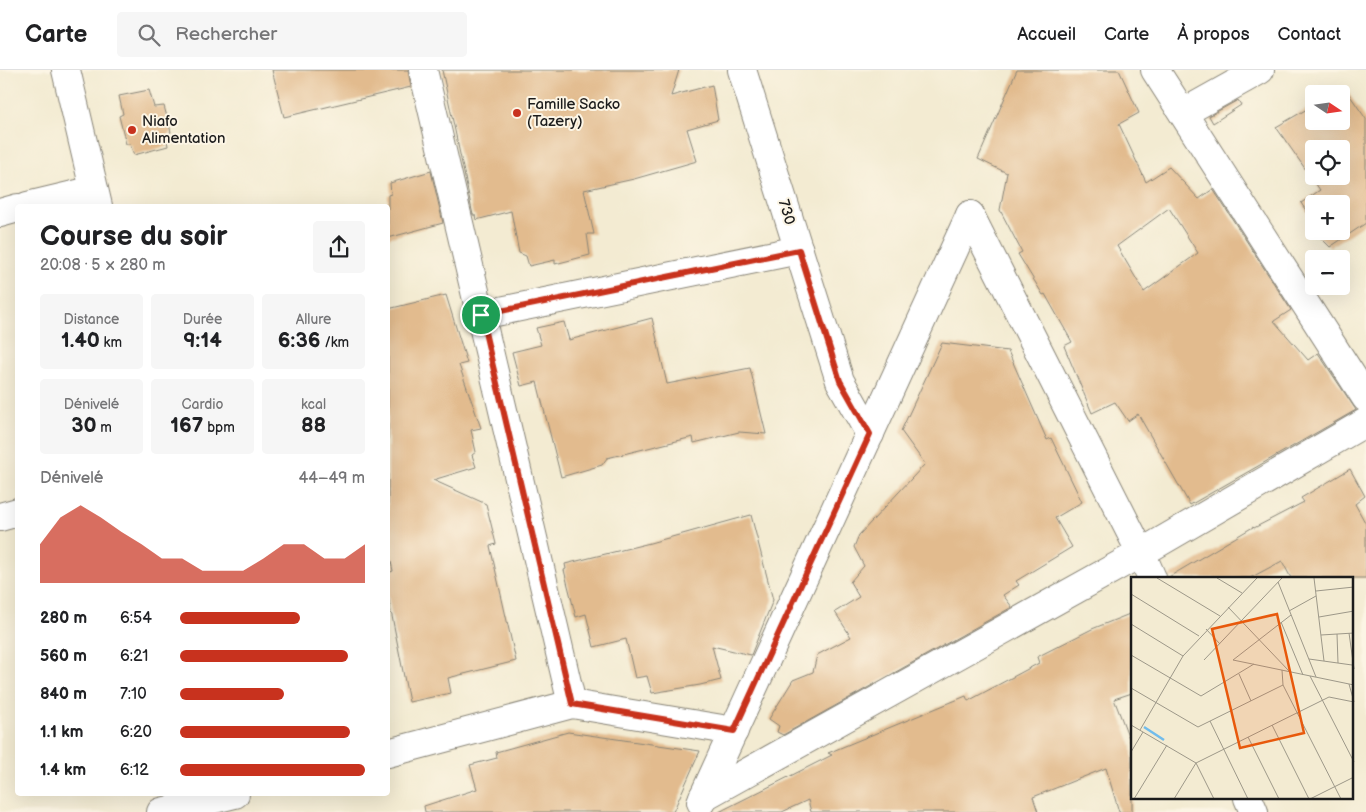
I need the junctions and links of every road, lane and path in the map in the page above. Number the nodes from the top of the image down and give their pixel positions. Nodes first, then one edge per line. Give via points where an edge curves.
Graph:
1 (66, 70) edge
2 (423, 70) edge
3 (742, 70) edge
4 (1155, 70) edge
5 (1260, 70) edge
6 (1183, 113) junction
7 (96, 198) edge
8 (44, 204) edge
9 (15, 209) edge
10 (0, 213) edge
11 (799, 250) junction
12 (481, 315) junction
13 (1366, 398) edge
14 (1366, 422) edge
15 (870, 434) junction
16 (15, 513) edge
17 (0, 517) edge
18 (1141, 553) junction
19 (1152, 577) edge
20 (572, 704) junction
21 (734, 731) junction
22 (390, 752) edge
23 (227, 796) edge
24 (242, 796) edge
25 (1249, 800) edge
26 (700, 805) edge
27 (160, 812) edge
28 (246, 812) edge
29 (1254, 812) edge

1 - 7 street
2 - 12 street
3 - 11 street, 730
4 - 6 street
5 - 6 street
6 - 13 street
7 - 8 street
9 - 10 street
11 - 12 street
11 - 15 street, 730 via 840,381
12 - 20 street
14 - 18 street
15 - 18 street via 970,215
15 - 21 street
16 - 17 street
18 - 19 street
18 - 26 street
20 - 21 street
20 - 22 street
21 - 26 street
23 - 27 street
24 - 28 street
25 - 29 street

